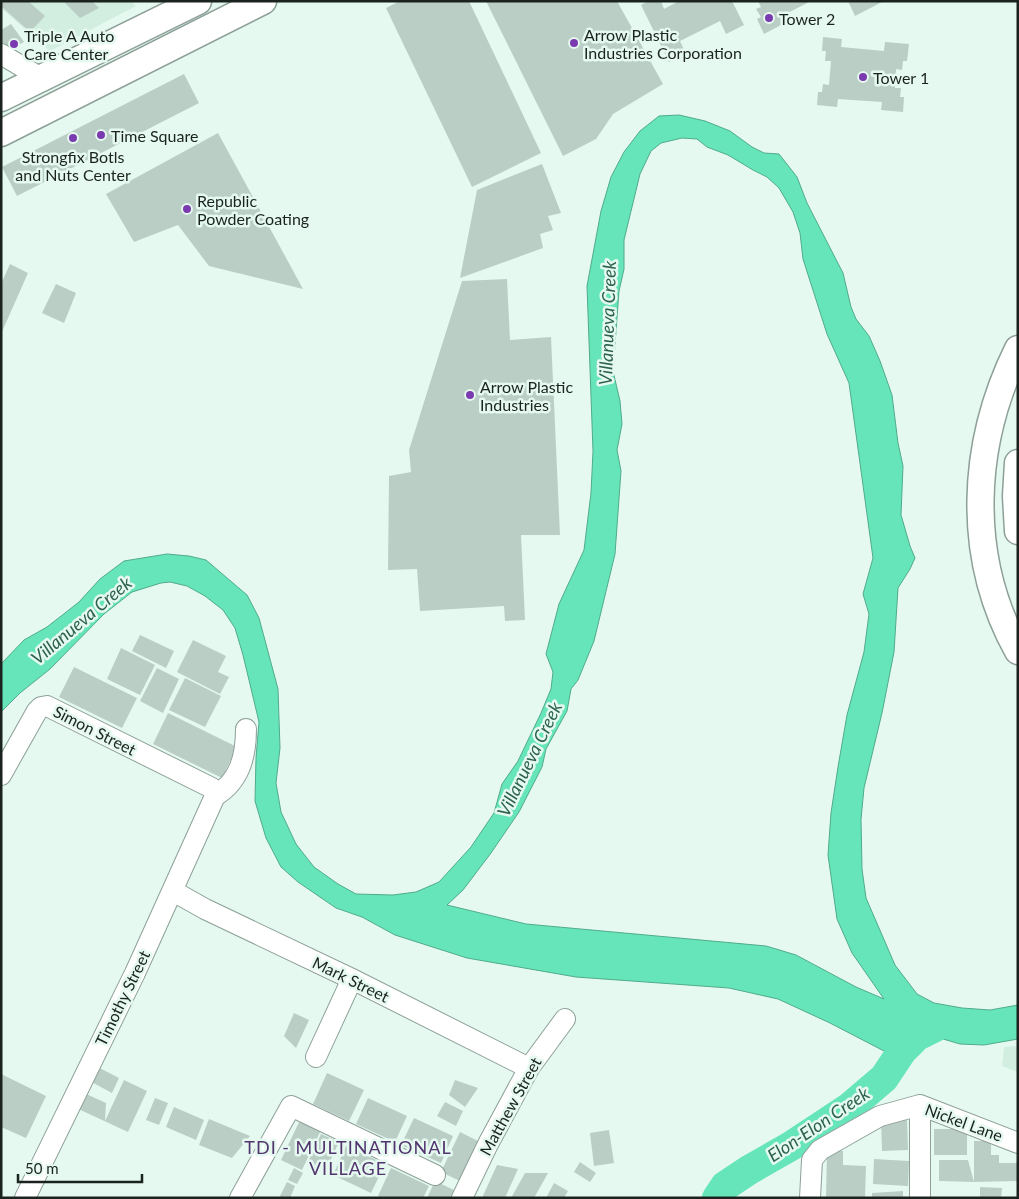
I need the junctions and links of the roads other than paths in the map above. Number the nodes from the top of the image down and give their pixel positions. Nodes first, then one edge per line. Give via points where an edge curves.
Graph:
1 (263, 1) edge
2 (197, 2) edge
3 (207, 29) junction
4 (1, 54) edge
5 (41, 78) junction
6 (1, 98) edge
7 (1, 134) edge
8 (1018, 349) edge
9 (1018, 464) edge
10 (1018, 531) edge
11 (1018, 651) edge
12 (246, 729) dead end
13 (1, 775) edge
14 (216, 796) junction
15 (173, 891) junction
16 (352, 980) junction
17 (565, 1019) dead end
18 (316, 1057) dead end
19 (528, 1068) junction
20 (920, 1105) junction
21 (1018, 1143) edge
22 (435, 1175) dead end
23 (25, 1198) edge
24 (240, 1198) edge
25 (462, 1198) edge
26 (810, 1198) edge
27 (920, 1198) edge

1 - 3 main road
2 - 3 main road
2 - 5 main road
3 - 7 main road
4 - 5 street
5 - 6 main road
8 - 11 main road via 1003,380 989,425 980,500 989,576 996,602
9 - 10 main road
12 - 14 street via 243,761 237,775
13 - 14 street, Simon Street via 37,710 47,706 212,788
14 - 15 street, Timothy Street
15 - 16 street, Mark Street
15 - 23 street, Timothy Street
16 - 18 street
16 - 19 street, Mark Street
17 - 19 street, Matthew Street
19 - 25 street, Matthew Street
20 - 21 street, Nickel Lane
20 - 26 street, Nickel Lane via 880,1116 820,1150 812,1160
20 - 27 street
22 - 24 street via 291,1106

